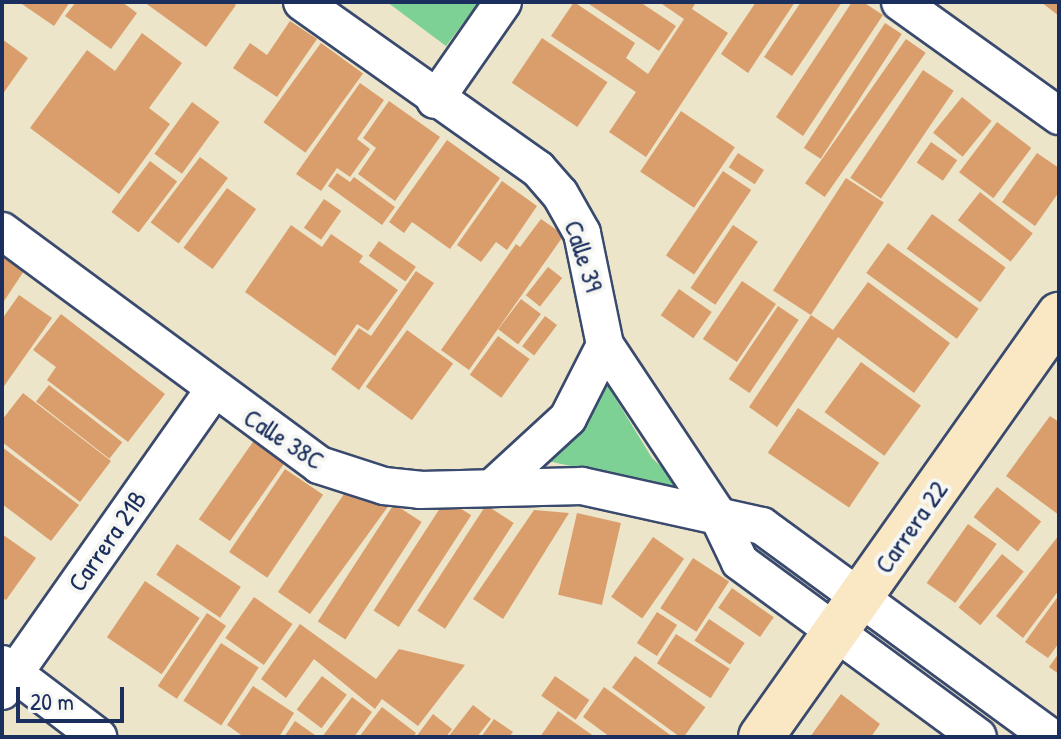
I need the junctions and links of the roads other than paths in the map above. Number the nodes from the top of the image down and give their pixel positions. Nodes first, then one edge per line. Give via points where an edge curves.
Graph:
1 (302, 2) edge
2 (503, 2) edge
3 (900, 2) edge
4 (435, 100) junction
5 (1059, 116) edge
6 (2, 231) edge
7 (1059, 315) edge
8 (605, 345) junction
9 (213, 391) junction
10 (493, 487) junction
11 (716, 512) junction
12 (862, 596) junction
13 (836, 633) junction
14 (6, 676) edge
15 (98, 737) edge
16 (761, 737) edge
17 (978, 737) edge
18 (1050, 737) edge

1 - 4 street, Calle 39
2 - 4 street
3 - 5 street
4 - 8 street, Calle 39 via 538,169 560,194 592,264
6 - 9 street, Calle 38C
7 - 12 street, Carrera 22
8 - 10 street via 568,418
8 - 11 street, Calle 39
9 - 10 street, Calle 38C via 319,465 351,477 420,490
9 - 14 street, Carrera 21B
10 - 11 street, Calle 38C via 582,486
11 - 12 street via 762,526
11 - 13 street, Calle 39 via 740,562
12 - 13 street, Carrera 22
12 - 18 street
13 - 16 street, Carrera 22
13 - 17 street, Calle 39
14 - 15 street

